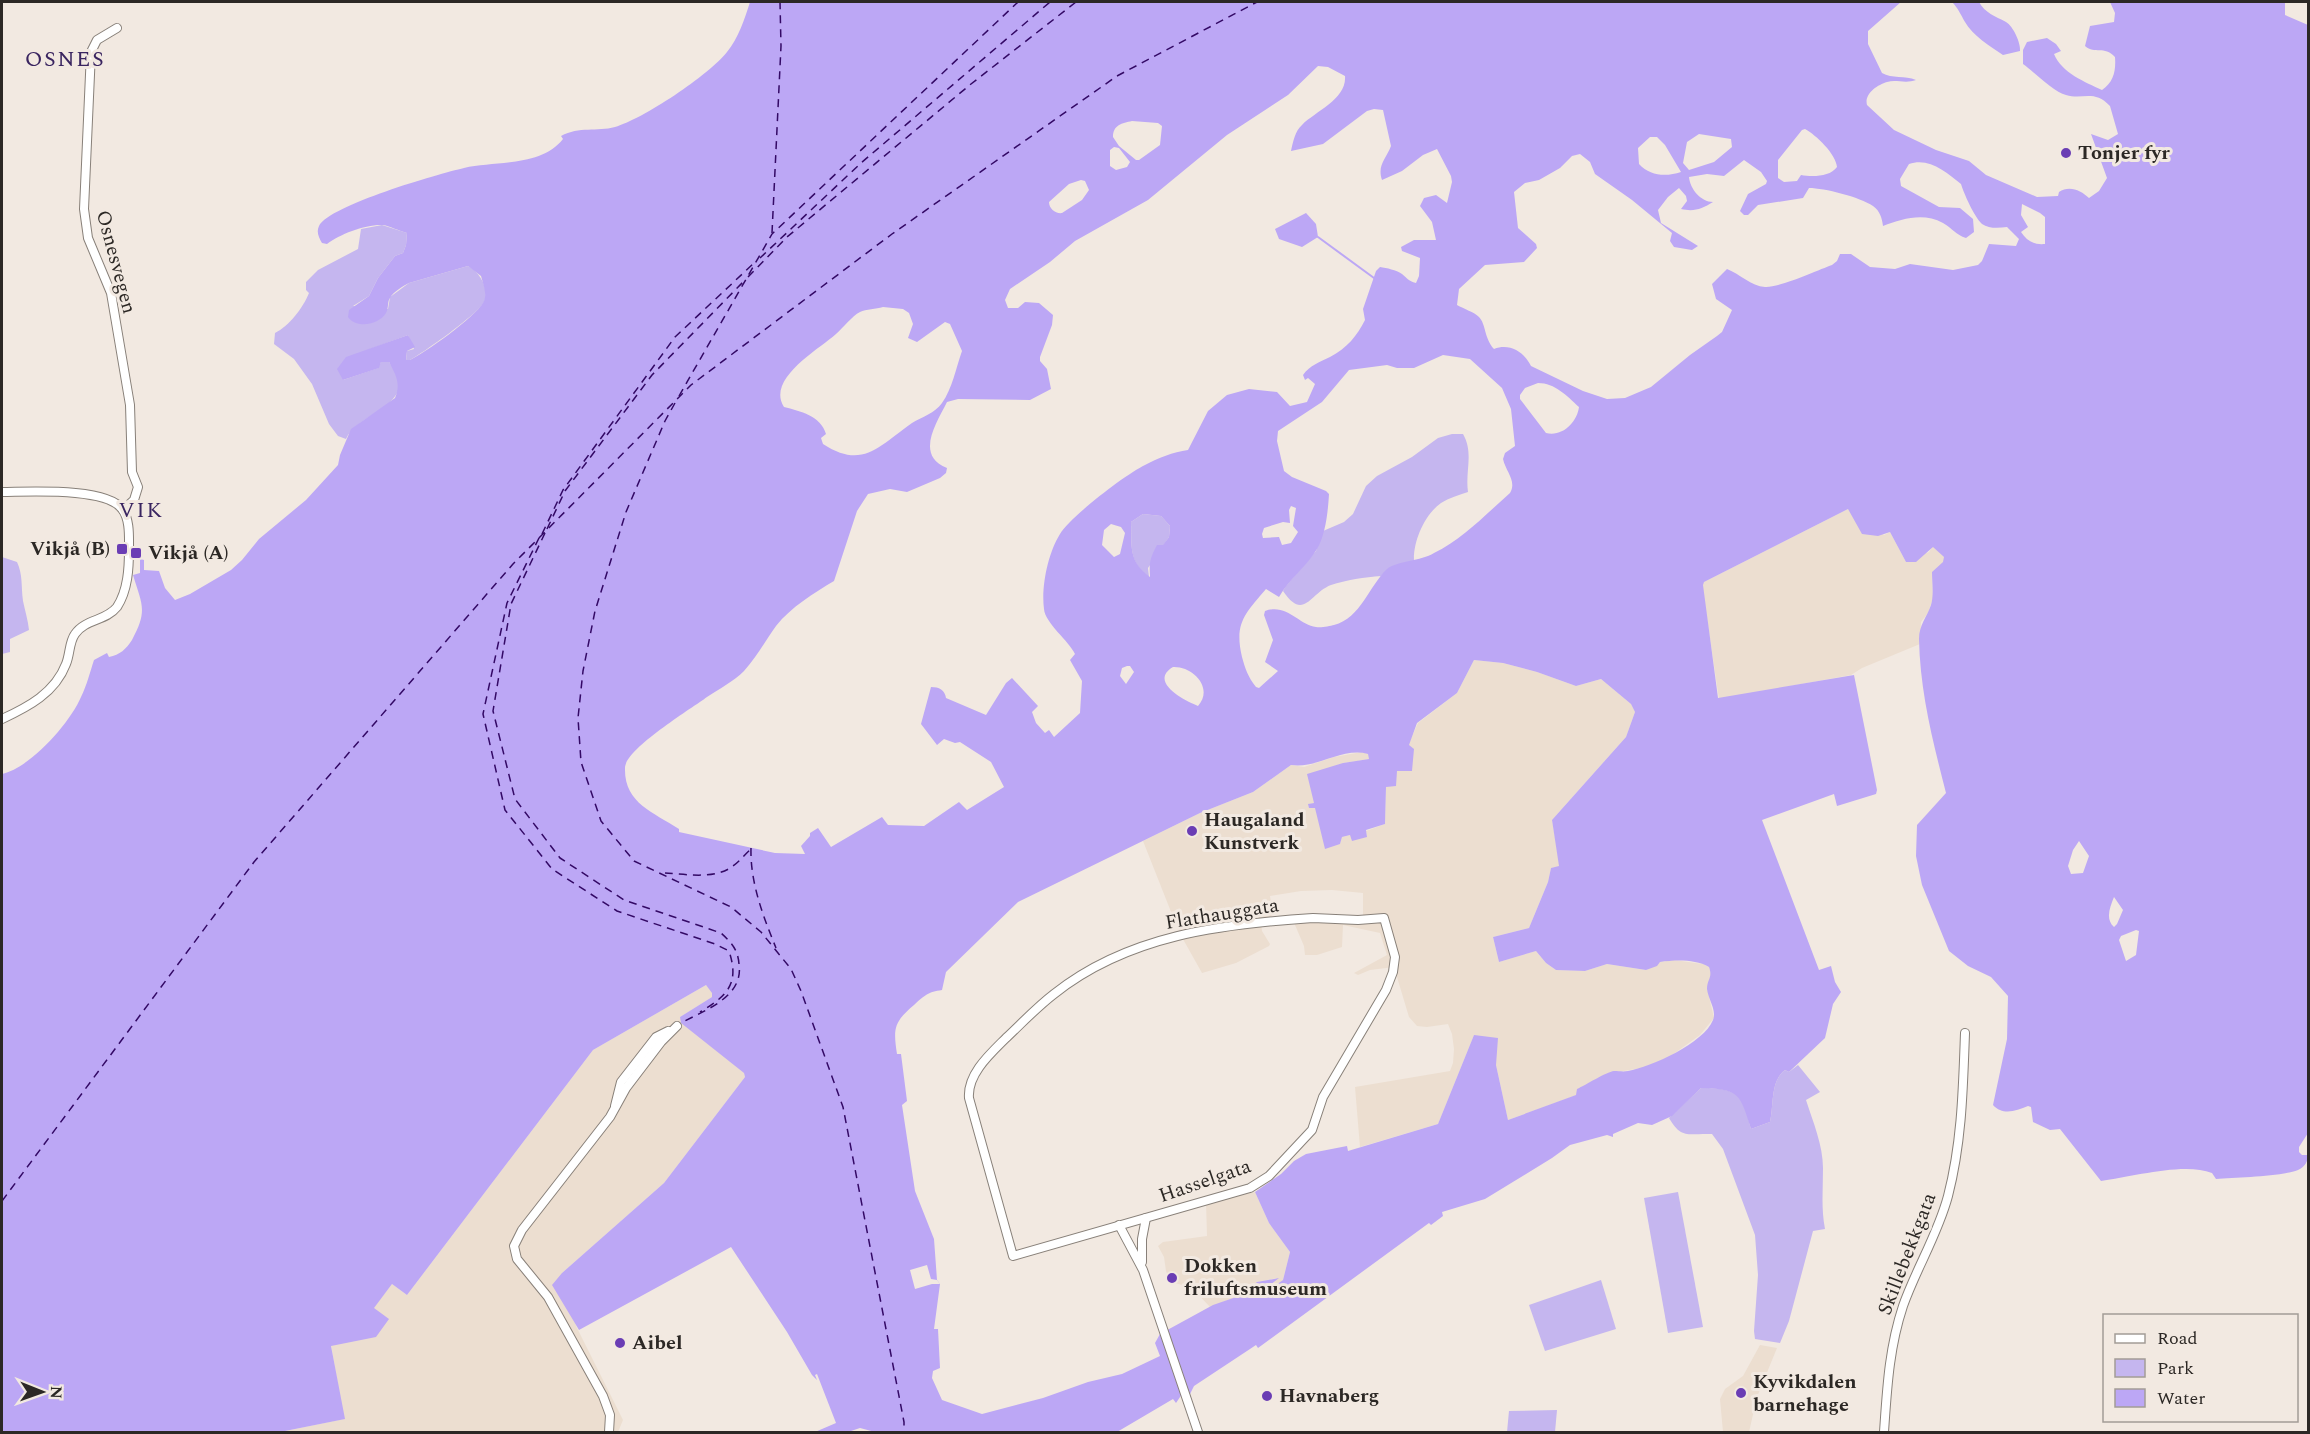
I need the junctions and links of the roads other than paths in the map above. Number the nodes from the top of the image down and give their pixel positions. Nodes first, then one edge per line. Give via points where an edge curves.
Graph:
1 (117, 28) dead end
2 (2, 492) edge
3 (123, 510) junction
4 (2, 719) edge
5 (1384, 918) joint
6 (679, 1024) dead end
7 (1963, 1033) dead end
8 (1146, 1218) junction
9 (1119, 1225) junction
10 (1013, 1256) joint
11 (1143, 1270) junction
12 (609, 1432) edge
13 (1198, 1432) edge
14 (1884, 1432) edge

1 - 3 street, Osnesvegen via 97,40 91,52 84,209 88,238 111,293 130,405 132,472 138,487 134,500
2 - 3 street via 76,493 106,499
3 - 4 street via 128,528 128,571 118,605 75,634 63,672 49,691
5 - 8 street, Hasselgata via 1395,957 1393,972 1321,1102 1312,1130 1269,1176 1243,1190
5 - 10 street, Flathauggata via 1272,920 1181,934 1126,952 1053,994 1004,1040 971,1081 969,1098
6 - 12 street via 626,1088 614,1111 522,1230 514,1246 517,1259 548,1297 603,1396 610,1415
7 - 14 street, Skillebekkgata via 1957,1153 1947,1199 1903,1306 1892,1346
8 - 9 street, Hasselgata
8 - 11 street, Hasselgata
9 - 10 street, Hasselgata
9 - 11 street
11 - 13 street

